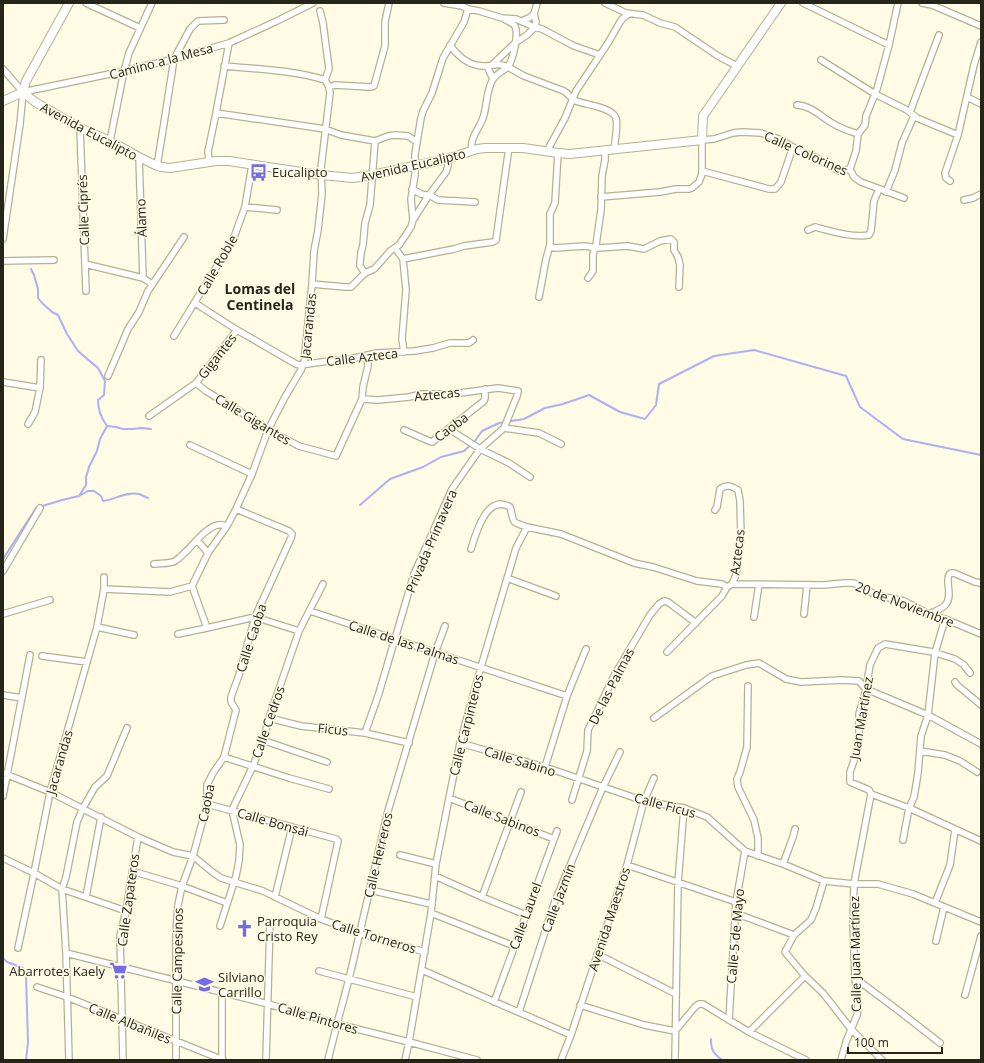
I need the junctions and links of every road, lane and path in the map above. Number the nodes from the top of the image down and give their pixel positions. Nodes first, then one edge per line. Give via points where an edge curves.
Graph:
1 (69, 3) edge
2 (86, 3) edge
3 (152, 3) edge
4 (313, 3) edge
5 (389, 3) edge
6 (444, 3) edge
7 (538, 3) edge
8 (605, 3) edge
9 (781, 3) edge
10 (804, 3) edge
11 (898, 3) edge
12 (922, 3) edge
13 (928, 3) edge
14 (462, 5) edge
15 (468, 9) junction
16 (320, 11) dead end
17 (534, 14) junction
18 (629, 14) junction
19 (502, 18) junction
20 (224, 20) dead end
21 (522, 21) junction
22 (981, 26) edge
23 (535, 27) junction
24 (140, 28) junction
25 (939, 35) dead end
26 (981, 42) edge
27 (229, 43) junction
28 (516, 44) junction
29 (450, 45) junction
30 (889, 45) junction
31 (600, 55) junction
32 (174, 59) junction
33 (821, 60) dead end
34 (489, 65) junction
35 (224, 66) junction
36 (737, 66) junction
37 (508, 67) junction
38 (3, 68) edge
39 (124, 72) junction
40 (493, 79) junction
41 (325, 80) junction
42 (328, 87) junction
43 (23, 92) junction
44 (875, 94) junction
45 (967, 97) junction
46 (573, 99) junction
47 (3, 101) edge
48 (981, 104) edge
49 (797, 105) dead end
50 (216, 113) junction
51 (912, 114) junction
52 (80, 128) junction
53 (325, 129) junction
54 (858, 134) junction
55 (958, 135) junction
56 (702, 140) junction
57 (375, 141) junction
58 (110, 142) junction
59 (417, 142) junction
60 (509, 147) junction
61 (793, 147) junction
62 (614, 150) junction
63 (472, 151) junction
64 (547, 151) junction
65 (605, 151) junction
66 (558, 153) junction
67 (139, 157) junction
68 (447, 159) junction
69 (209, 162) junction
70 (252, 165) junction
71 (157, 166) junction
72 (415, 166) junction
73 (850, 169) junction
74 (702, 171) junction
75 (321, 175) junction
76 (372, 175) junction
77 (950, 181) dead end
78 (412, 189) junction
79 (879, 189) junction
80 (886, 192) junction
81 (981, 194) edge
82 (429, 195) junction
83 (601, 197) junction
84 (904, 198) dead end
85 (964, 200) dead end
86 (475, 202) dead end
87 (245, 207) junction
88 (277, 210) dead end
89 (413, 220) junction
90 (808, 230) dead end
91 (184, 237) dead end
92 (3, 239) edge
93 (550, 247) junction
94 (395, 248) junction
95 (595, 248) junction
96 (403, 259) junction
97 (54, 260) dead end
98 (3, 262) edge
99 (85, 264) junction
100 (365, 273) junction
101 (143, 278) junction
102 (588, 278) dead end
103 (152, 284) junction
104 (312, 284) junction
105 (679, 287) dead end
106 (86, 291) dead end
107 (539, 298) dead end
108 (195, 303) junction
109 (237, 330) junction
110 (174, 336) dead end
111 (473, 340) dead end
112 (404, 352) junction
113 (367, 355) junction
114 (42, 360) dead end
115 (304, 365) junction
116 (108, 376) dead end
117 (3, 382) edge
118 (196, 383) junction
119 (40, 388) junction
120 (485, 389) junction
121 (362, 399) junction
122 (149, 416) dead end
123 (28, 424) dead end
124 (504, 428) junction
125 (449, 429) junction
126 (268, 430) junction
127 (404, 430) dead end
128 (562, 444) dead end
129 (190, 445) dead end
130 (480, 449) junction
131 (252, 474) junction
132 (530, 477) dead end
133 (40, 508) dead end
134 (236, 509) junction
135 (715, 510) dead end
136 (227, 526) junction
137 (526, 527) junction
138 (197, 540) junction
139 (471, 549) dead end
140 (208, 553) junction
141 (154, 564) dead end
142 (3, 570) edge
143 (104, 577) dead end
144 (507, 578) junction
145 (981, 583) edge
146 (323, 584) dead end
147 (759, 584) junction
148 (730, 585) junction
149 (807, 585) junction
150 (192, 586) junction
151 (104, 589) junction
152 (556, 596) dead end
153 (50, 600) dead end
154 (310, 611) junction
155 (3, 614) edge
156 (804, 614) dead end
157 (929, 614) junction
158 (255, 617) junction
159 (754, 617) dead end
160 (945, 619) junction
161 (696, 623) junction
162 (445, 626) dead end
163 (97, 627) junction
164 (207, 628) junction
165 (299, 631) junction
166 (178, 634) dead end
167 (981, 634) edge
168 (134, 635) dead end
169 (395, 640) junction
170 (586, 649) dead end
171 (667, 652) dead end
172 (435, 653) junction
173 (935, 653) junction
174 (30, 655) dead end
175 (42, 656) dead end
176 (87, 662) junction
177 (481, 667) junction
178 (970, 673) dead end
179 (955, 682) dead end
180 (748, 686) dead end
181 (866, 688) junction
182 (3, 695) edge
183 (567, 696) junction
184 (22, 698) junction
185 (981, 705) edge
186 (928, 716) junction
187 (269, 718) junction
188 (654, 718) dead end
189 (233, 722) joint
190 (127, 728) dead end
191 (365, 733) junction
192 (263, 740) junction
193 (460, 743) junction
194 (409, 744) junction
195 (981, 744) edge
196 (920, 751) junction
197 (620, 752) dead end
198 (224, 757) junction
199 (327, 762) dead end
200 (253, 766) junction
201 (545, 767) junction
202 (977, 772) dead end
203 (5, 774) edge
204 (654, 778) dead end
205 (579, 779) junction
206 (604, 787) junction
207 (329, 789) dead end
208 (50, 792) junction
209 (521, 792) dead end
210 (871, 794) junction
211 (3, 796) edge
212 (449, 798) junction
213 (572, 800) dead end
214 (644, 801) junction
215 (207, 804) junction
216 (83, 808) junction
217 (684, 808) junction
218 (909, 808) junction
219 (232, 810) junction
220 (101, 817) junction
221 (510, 821) junction
222 (292, 827) junction
223 (795, 829) dead end
224 (955, 830) junction
225 (557, 831) dead end
226 (138, 837) junction
227 (554, 839) junction
228 (903, 840) dead end
229 (981, 841) edge
230 (745, 851) junction
231 (400, 854) dead end
232 (193, 856) junction
233 (758, 856) junction
234 (3, 858) edge
235 (436, 864) junction
236 (783, 864) junction
237 (627, 865) junction
238 (132, 871) junction
239 (34, 873) junction
240 (435, 876) junction
241 (235, 881) junction
242 (824, 881) junction
243 (678, 883) junction
244 (854, 884) junction
245 (182, 886) junction
246 (62, 889) junction
247 (370, 890) junction
248 (86, 897) junction
249 (275, 897) junction
250 (482, 897) junction
251 (736, 902) junction
252 (227, 903) junction
253 (935, 903) junction
254 (432, 904) junction
255 (944, 907) junction
256 (126, 911) junction
257 (431, 913) junction
258 (735, 913) junction
259 (526, 915) junction
260 (321, 919) junction
261 (270, 922) dead end
262 (981, 922) edge
263 (220, 926) dead end
264 (359, 933) junction
265 (794, 935) junction
266 (981, 936) edge
267 (936, 941) dead end
268 (514, 946) junction
269 (18, 948) dead end
270 (425, 952) junction
271 (978, 953) edge
272 (66, 954) junction
273 (598, 954) junction
274 (121, 967) junction
275 (422, 970) junction
276 (319, 971) dead end
277 (805, 976) junction
278 (854, 978) junction
279 (349, 979) junction
280 (176, 981) junction
281 (37, 987) dead end
282 (222, 992) junction
283 (676, 994) junction
284 (965, 995) dead end
285 (417, 996) junction
286 (67, 997) junction
287 (494, 1002) junction
288 (268, 1004) junction
289 (580, 1005) junction
290 (519, 1012) junction
291 (122, 1019) junction
292 (729, 1020) junction
293 (337, 1024) junction
294 (851, 1029) junction
295 (675, 1031) junction
296 (749, 1032) junction
297 (571, 1035) junction
298 (176, 1041) junction
299 (410, 1042) junction
300 (940, 1043) dead end
301 (467, 1059) edge
302 (69, 1060) edge
303 (123, 1060) edge
304 (176, 1060) edge
305 (222, 1060) edge
306 (266, 1060) edge
307 (328, 1060) edge
308 (405, 1060) edge
309 (477, 1060) edge
310 (561, 1060) edge
311 (675, 1060) edge
312 (806, 1060) edge
313 (841, 1060) edge
314 (882, 1060) edge

1 - 43 street via 26,81
2 - 24 street
3 - 24 street
4 - 27 street, Camino a la Mesa
5 - 42 street via 384,46 375,85
6 - 14 street
7 - 17 street
8 - 18 street
9 - 36 street
10 - 30 street
11 - 30 street
12 - 13 street
13 - 22 street
14 - 15 street
15 - 19 street
15 - 29 street via 464,22
16 - 41 street via 329,69
17 - 21 street
17 - 23 street
18 - 31 street via 620,22
18 - 36 street via 643,15 675,27
19 - 21 street
19 - 28 street via 515,26
20 - 32 street via 198,21 190,29
21 - 23 street
23 - 28 street
23 - 31 street via 574,46
24 - 39 street
25 - 51 street
26 - 45 street
27 - 32 street, Camino a la Mesa
27 - 35 street
28 - 34 street
28 - 37 street
29 - 34 street via 464,61 479,66
29 - 59 street via 423,111
30 - 44 street
31 - 46 street
32 - 39 street, Camino a la Mesa
32 - 71 street
33 - 44 street
34 - 37 street via 500,64
34 - 40 street
35 - 41 street
35 - 50 street
36 - 56 street via 703,116
37 - 40 street
37 - 46 street via 564,91
38 - 43 street
39 - 43 street, Camino a la Mesa
39 - 58 street
40 - 63 street via 488,90 483,117 472,143
41 - 42 street
42 - 53 street, Jacarandas via 330,93
43 - 47 street, Camino a la Mesa
43 - 52 street, Avenida Eucalipto via 35,102
43 - 92 street
44 - 51 street
44 - 54 street via 865,125
45 - 48 street
45 - 55 street
46 - 62 street via 607,110 614,116
46 - 64 street via 566,118
49 - 54 street via 815,111 837,126
50 - 53 street
50 - 69 street via 208,151
51 - 55 street
51 - 80 street
52 - 58 street, Avenida Eucalipto
52 - 99 street, Calle Ciprés
53 - 57 street via 341,135
53 - 75 street, Jacarandas
54 - 73 street
55 - 77 street via 945,175
56 - 61 street, Calle Colorines via 751,132 779,139
56 - 62 street, Avenida Eucalipto
56 - 74 street
57 - 59 street via 388,136 408,136
57 - 76 street
58 - 67 street, Avenida Eucalipto
59 - 72 street
60 - 63 street, Avenida Eucalipto
60 - 64 street, Avenida Eucalipto
60 - 96 street via 496,240
61 - 73 street, Calle Colorines via 840,171
61 - 74 street via 781,182 775,189
62 - 65 street, Avenida Eucalipto
63 - 68 street, Avenida Eucalipto
64 - 66 street, Avenida Eucalipto
65 - 66 street, Avenida Eucalipto
65 - 83 street
66 - 93 street via 555,203 550,214
67 - 71 street, Avenida Eucalipto
67 - 101 street, Álamo
68 - 72 street, Avenida Eucalipto
68 - 82 street via 446,172
69 - 70 street, Avenida Eucalipto via 229,161
69 - 71 street, Avenida Eucalipto via 170,168
70 - 75 street, Avenida Eucalipto
70 - 87 street, Calle Roble
72 - 76 street, Avenida Eucalipto
72 - 78 street
73 - 79 street, Calle Colorines via 857,180
74 - 83 street via 698,182 689,189 676,188 660,192
75 - 76 street, Avenida Eucalipto via 358,178
75 - 104 street, Jacarandas via 322,194
76 - 100 street via 370,205 360,256 360,266
78 - 82 street
78 - 89 street
79 - 80 street, Calle Colorines
79 - 90 street via 874,201 871,231 867,236 815,227
80 - 84 street, Calle Colorines
81 - 85 street
82 - 86 street via 438,200
82 - 89 street
83 - 95 street
87 - 88 street
87 - 108 street, Calle Roble via 233,240
89 - 94 street via 411,227
91 - 103 street
93 - 95 street
93 - 107 street
94 - 96 street
94 - 100 street via 374,269
95 - 102 street via 593,271
95 - 105 street via 628,246 644,249 671,239 680,265
96 - 112 street via 406,290 402,339
97 - 98 street
99 - 101 street
99 - 106 street, Calle Ciprés
100 - 104 street via 351,287
101 - 103 street
103 - 116 street via 128,329
104 - 115 street, Jacarandas
108 - 109 street, Calle Azteca
108 - 110 street, Calle Roble
109 - 115 street, Calle Azteca via 296,364
109 - 118 street, Gigantes
111 - 112 street, Calle Azteca via 466,344 450,343
112 - 113 street, Calle Azteca
113 - 115 street, Calle Azteca via 350,360
113 - 121 street via 368,366
114 - 119 street
115 - 126 street, Jacarandas
117 - 119 street
118 - 122 street, Gigantes
118 - 126 street, Calle Gigantes
119 - 123 street via 35,412
120 - 121 street, Aztecas via 452,394
120 - 124 street, Aztecas via 518,391
120 - 125 street, Caoba via 484,401
121 - 126 street, Calle Gigantes via 336,456 299,446
124 - 128 street via 540,432
124 - 130 street, Privada Primavera
125 - 127 street, Caoba via 431,442
125 - 130 street
126 - 131 street, Jacarandas
129 - 131 street
130 - 132 street
130 - 169 street, Privada Primavera via 452,488 414,574
131 - 134 street, Jacarandas
133 - 142 street
134 - 136 street, Jacarandas
134 - 158 street, Calle Caoba via 292,534
135 - 148 street, Aztecas via 720,489 727,486 738,490 741,536 736,575
136 - 138 street via 216,525
136 - 140 street, Jacarandas
137 - 139 street via 514,522 510,507 496,505 483,516
137 - 144 street, Calle Carpinteros via 516,548
137 - 148 street, 20 de Noviembre via 561,534 634,563 697,581
138 - 140 street
138 - 141 street via 173,562
140 - 150 street, Jacarandas
143 - 151 street, Jacarandas
144 - 152 street
144 - 177 street, Calle Carpinteros
145 - 157 street via 954,573 949,574 947,603
146 - 154 street, Calle Cedros
147 - 148 street, 20 de Noviembre
147 - 149 street, 20 de Noviembre
147 - 159 street
148 - 161 street, Aztecas
149 - 156 street
149 - 157 street, 20 de Noviembre via 854,583 876,595 904,601
150 - 151 street via 170,592
150 - 164 street
151 - 163 street, Jacarandas
153 - 155 street
154 - 165 street, Calle Cedros
154 - 169 street, Calle de las Palmas
157 - 160 street, 20 de Noviembre
158 - 164 street
158 - 165 street
158 - 189 street, Calle Caoba via 231,697 236,710
160 - 167 street, 20 de Noviembre
160 - 173 street
161 - 171 street, Aztecas
161 - 205 street, De las Palmas via 664,601 650,615 615,674 588,730 587,751
162 - 172 street, Calle Herreros
163 - 168 street
163 - 176 street, Jacarandas
164 - 166 street
165 - 187 street, Calle Cedros
169 - 172 street, Calle de las Palmas
169 - 191 street, Privada Primavera
170 - 183 street
172 - 177 street, Calle de las Palmas
172 - 194 street, Calle Herreros
173 - 178 street via 955,659
173 - 181 street, Juan Martínez via 885,644 878,648 870,665
173 - 186 street
174 - 184 street
175 - 176 street
176 - 208 street, Jacarandas
177 - 183 street, Calle de las Palmas
177 - 193 street, Calle Carpinteros
179 - 185 street
180 - 233 street via 747,747 737,782 754,820
181 - 186 street
181 - 188 street via 859,681 802,682 786,679 759,663 712,676
181 - 210 street, Juan Martínez via 859,714 858,749 850,772 850,782
182 - 184 street
183 - 201 street
184 - 203 street
186 - 195 street
186 - 196 street
187 - 191 street, Ficus via 301,726
187 - 192 street, Calle Cedros
189 - 198 street, Caoba
190 - 216 street via 107,776 95,787
191 - 194 street
192 - 199 street
192 - 200 street, Calle Cedros
193 - 201 street, Calle Sabino
193 - 212 street, Calle Carpinteros
194 - 247 street, Calle Herreros via 388,811
196 - 202 street via 945,755
196 - 218 street via 917,781
197 - 206 street, Calle Jazmín
198 - 200 street
198 - 215 street, Caoba via 207,785
200 - 207 street
200 - 219 street, Calle Cedros
201 - 205 street, Calle Sabino
203 - 208 street
203 - 211 street
204 - 214 street, Avenida Maestros
205 - 206 street, Calle Ficus
205 - 213 street, De las Palmas
206 - 214 street, Calle Ficus
206 - 290 street, Calle Jazmín via 554,901
208 - 216 street
208 - 239 street, Jacarandas
209 - 221 street
210 - 218 street
210 - 244 street, Calle Juan Martínez
212 - 221 street, Calle Sabinos
212 - 235 street, Calle Carpinteros
214 - 217 street, Calle Ficus
214 - 237 street, Avenida Maestros
215 - 219 street, Calle Bonsái
215 - 232 street, Caoba
216 - 220 street
216 - 246 street via 77,822
217 - 230 street, Calle Ficus via 707,818
217 - 243 street
218 - 224 street
218 - 228 street
219 - 222 street, Calle Bonsái
219 - 241 street via 240,845
220 - 226 street
220 - 248 street
221 - 227 street, Calle Sabinos
221 - 250 street
222 - 249 street
222 - 260 street, Calle Bonsái via 338,841
223 - 236 street
224 - 229 street
224 - 253 street via 950,865
225 - 227 street, Calle Laurel
226 - 232 street via 173,852
226 - 238 street, Calle Zapateros
227 - 259 street, Calle Laurel
230 - 233 street, Calle Ficus
230 - 251 street, Calle 5 de Mayo
231 - 235 street
232 - 241 street, Calle Torneros via 221,878
232 - 245 street, Caoba
233 - 236 street, Calle Ficus
234 - 239 street
235 - 240 street, Calle Carpinteros
236 - 242 street, Calle Ficus
237 - 243 street
237 - 273 street, Avenida Maestros
238 - 245 street
238 - 256 street, Calle Zapateros
239 - 246 street
239 - 269 street, Jacarandas
240 - 250 street
240 - 254 street, Calle Carpinteros
241 - 249 street, Calle Torneros
241 - 252 street
242 - 244 street, Calle Ficus
242 - 265 street via 811,920
243 - 251 street
243 - 283 street
244 - 253 street, Calle Ficus via 878,884
244 - 278 street, Calle Juan Martínez
245 - 252 street
245 - 280 street, Calle Campesinos via 176,932
246 - 248 street
246 - 272 street
247 - 254 street
247 - 264 street, Calle Herreros
248 - 256 street
249 - 260 street, Calle Torneros
250 - 259 street
251 - 258 street, Calle 5 de Mayo
252 - 263 street
253 - 255 street, Calle Ficus
254 - 257 street, Calle Carpinteros
255 - 262 street, Calle Ficus
255 - 267 street
256 - 274 street, Calle Zapateros via 120,936
257 - 268 street
257 - 270 street, Calle Carpinteros
258 - 265 street
258 - 292 street, Calle 5 de Mayo
259 - 268 street, Calle Laurel
260 - 264 street, Calle Torneros
261 - 288 street
264 - 270 street, Calle Torneros
264 - 279 street, Calle Herreros
265 - 277 street via 785,952
266 - 271 street
268 - 287 street, Calle Laurel
270 - 275 street, Calle Carpinteros
271 - 284 street
272 - 274 street, Calle Pintores
272 - 286 street
273 - 283 street
273 - 289 street, Avenida Maestros
274 - 280 street, Calle Pintores
274 - 291 street, Calle Zapateros
275 - 285 street, Calle Carpinteros
275 - 287 street, Calle Torneros
276 - 279 street
277 - 294 street via 823,993
277 - 296 street
278 - 294 street, Calle Juan Martínez via 858,1005
278 - 300 street
279 - 285 street
279 - 293 street, Calle Herreros
280 - 282 street, Calle Pintores
280 - 298 street, Calle Campesinos
281 - 286 street, Calle Albañiles
282 - 288 street, Calle Pintores
282 - 305 street
283 - 295 street
285 - 299 street, Calle Carpinteros
286 - 291 street, Calle Albañiles
286 - 302 street
287 - 290 street, Calle Torneros
288 - 293 street, Calle Pintores
288 - 306 street
289 - 295 street via 644,1025
289 - 297 street, Avenida Maestros
290 - 297 street, Calle Torneros
291 - 298 street, Calle Albañiles
291 - 303 street, Calle Zapateros
292 - 295 street via 699,1004
292 - 296 street
293 - 299 street, Calle Pintores
293 - 307 street, Calle Herreros
294 - 313 street
294 - 314 street
295 - 311 street
296 - 312 street
297 - 310 street, Avenida Maestros
298 - 304 street, Calle Campesinos
298 - 305 street, Calle Albañiles
299 - 301 street, Calle Pintores
299 - 308 street, Calle Carpinteros
301 - 309 street, Calle Pintores

